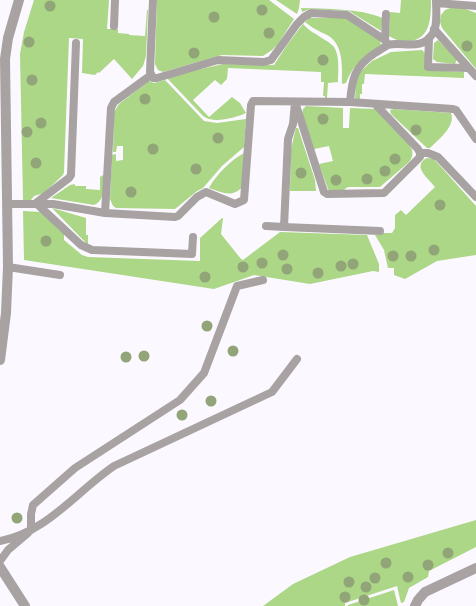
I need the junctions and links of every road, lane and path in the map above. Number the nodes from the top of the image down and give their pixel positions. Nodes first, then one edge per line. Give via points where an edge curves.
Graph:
1 (19, 0) edge
2 (115, 0) edge
3 (153, 0) edge
4 (436, 2) edge
5 (476, 6) edge
6 (386, 14) dead end
7 (114, 26) dead end
8 (434, 29) junction
9 (429, 38) junction
10 (387, 42) junction
11 (76, 43) dead end
12 (468, 68) junction
13 (151, 75) junction
14 (476, 76) edge
15 (295, 102) junction
16 (350, 102) junction
17 (375, 104) junction
18 (476, 139) edge
19 (420, 153) junction
20 (476, 197) edge
21 (36, 203) junction
22 (7, 204) junction
23 (105, 213) junction
24 (266, 226) dead end
25 (284, 227) junction
26 (380, 231) dead end
27 (193, 237) dead end
28 (8, 267) junction
29 (60, 275) dead end
30 (263, 280) dead end
31 (297, 359) dead end
32 (0, 360) edge
33 (31, 530) junction
34 (0, 541) edge
35 (0, 561) edge
36 (0, 567) edge
37 (476, 568) edge
38 (25, 606) edge
39 (415, 606) edge

1 - 22 street via 8,38 6,59
2 - 7 lane
3 - 13 lane
4 - 5 lane
4 - 8 lane
6 - 10 lane
8 - 9 lane
8 - 12 lane
9 - 10 lane via 417,45
9 - 12 lane via 428,67
10 - 13 lane via 347,15 311,13 297,24 272,60 218,60 157,78
10 - 16 lane via 356,72 351,85
11 - 21 lane via 71,176
12 - 14 lane
13 - 23 lane via 114,102 111,108
15 - 16 lane
15 - 19 lane via 324,192 327,194 384,193 420,157
15 - 23 lane via 254,101 251,104 244,200 240,203 235,204 206,192 175,217
15 - 25 lane via 288,139
16 - 17 lane
17 - 18 lane via 456,110
17 - 19 lane
19 - 20 lane via 438,157
21 - 22 lane
21 - 23 lane
21 - 27 lane via 80,245 92,250 192,254
22 - 28 street
24 - 25 lane
25 - 26 lane
28 - 29 lane
28 - 32 street
30 - 33 lane via 237,286 204,373 180,400 76,468 33,504
31 - 33 lane via 272,392 114,466 96,478 51,519
33 - 34 lane
33 - 35 lane via 8,550
36 - 38 street
37 - 39 street via 425,592

